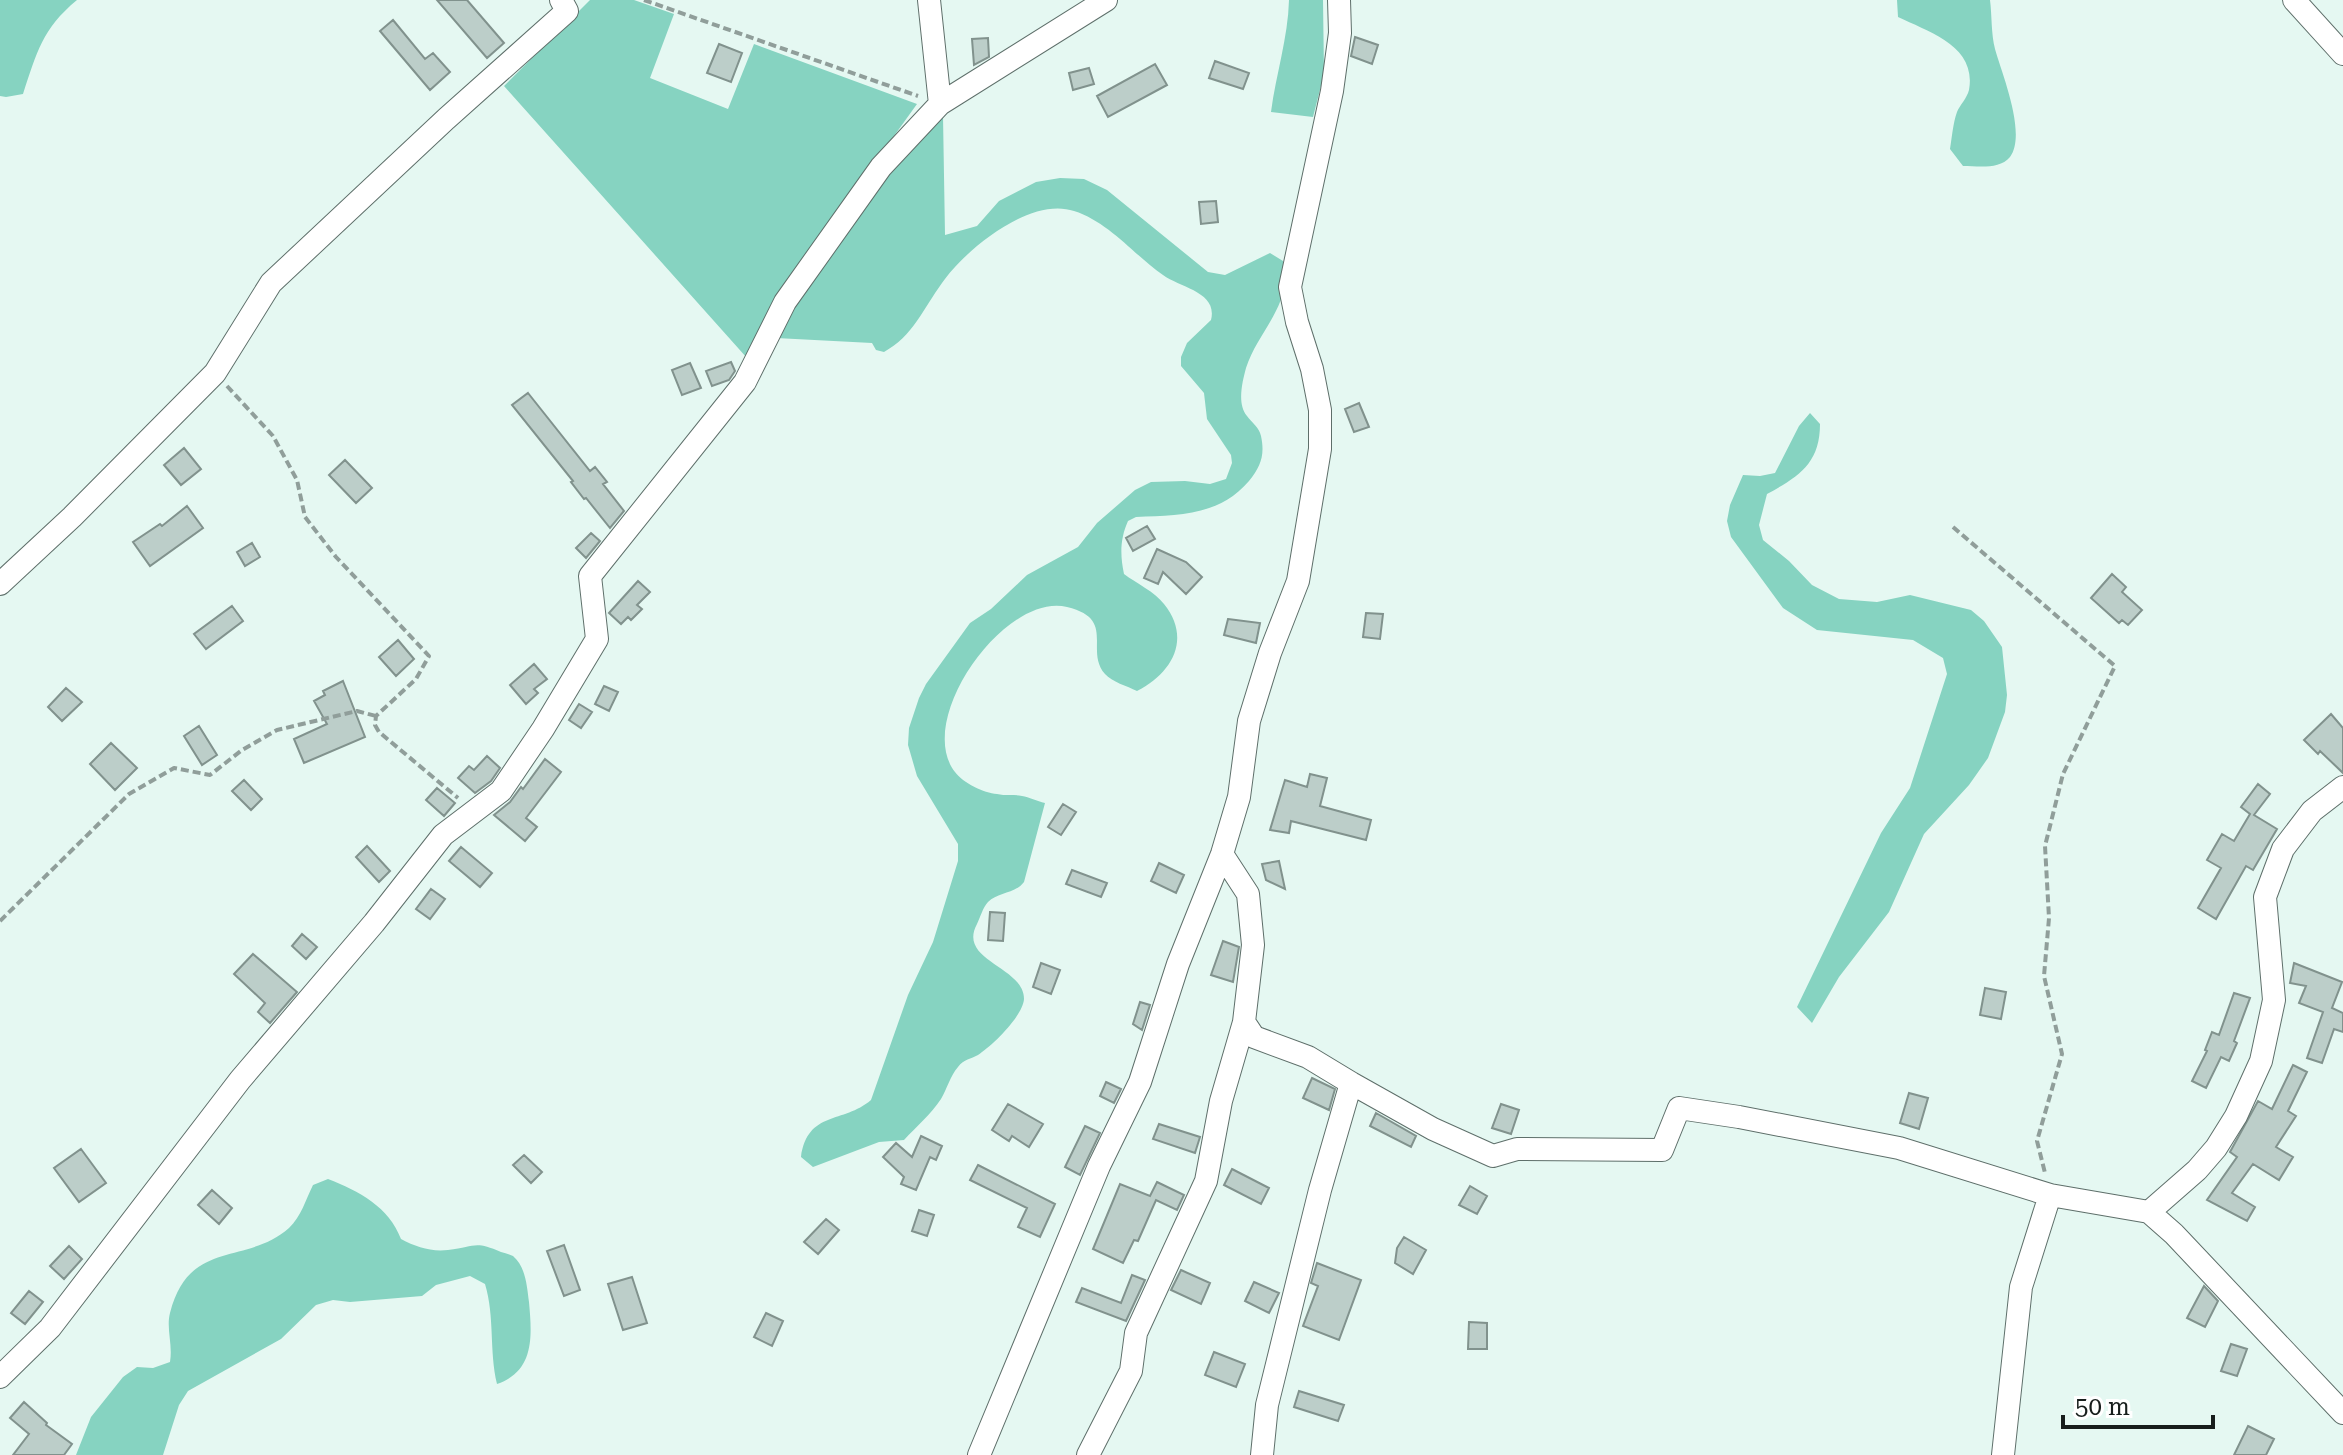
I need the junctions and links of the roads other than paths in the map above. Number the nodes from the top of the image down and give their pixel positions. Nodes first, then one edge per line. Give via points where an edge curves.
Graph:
1 (561, 0) edge
2 (929, 0) edge
3 (1106, 0) edge
4 (1339, 0) edge
5 (2294, 0) edge
6 (2343, 54) edge
7 (940, 104) junction
8 (0, 584) edge
9 (2343, 787) edge
10 (1222, 854) junction
11 (1244, 1022) junction
12 (1351, 1083) junction
13 (2050, 1195) junction
14 (2149, 1212) junction
15 (0, 1377) edge
16 (2343, 1413) edge
17 (979, 1455) edge
18 (1088, 1455) edge
19 (1262, 1455) edge
20 (2003, 1455) edge

1 - 8 street via 567,11 271,283 215,373
2 - 7 street
3 - 7 street
4 - 10 street via 1332,91 1290,287 1320,410 1320,449 1298,581 1249,721 1239,797
5 - 6 street
7 - 15 street via 881,167 785,302 745,382 590,576 597,639 501,791 443,835 240,1080 50,1328
9 - 14 street via 2312,811 2283,849 2265,897 2274,1000 2261,1061 2236,1116 2197,1170
10 - 11 street via 1248,894 1253,945
10 - 17 street via 1178,964 1140,1082 1099,1166
11 - 12 street via 1254,1037 1308,1057
11 - 18 street via 1221,1101 1206,1181 1136,1333 1131,1371
12 - 13 street via 1493,1156 1517,1149 1662,1150 1679,1108 1899,1148
12 - 19 street via 1267,1405
13 - 14 street
13 - 20 street via 2021,1287
14 - 16 street

